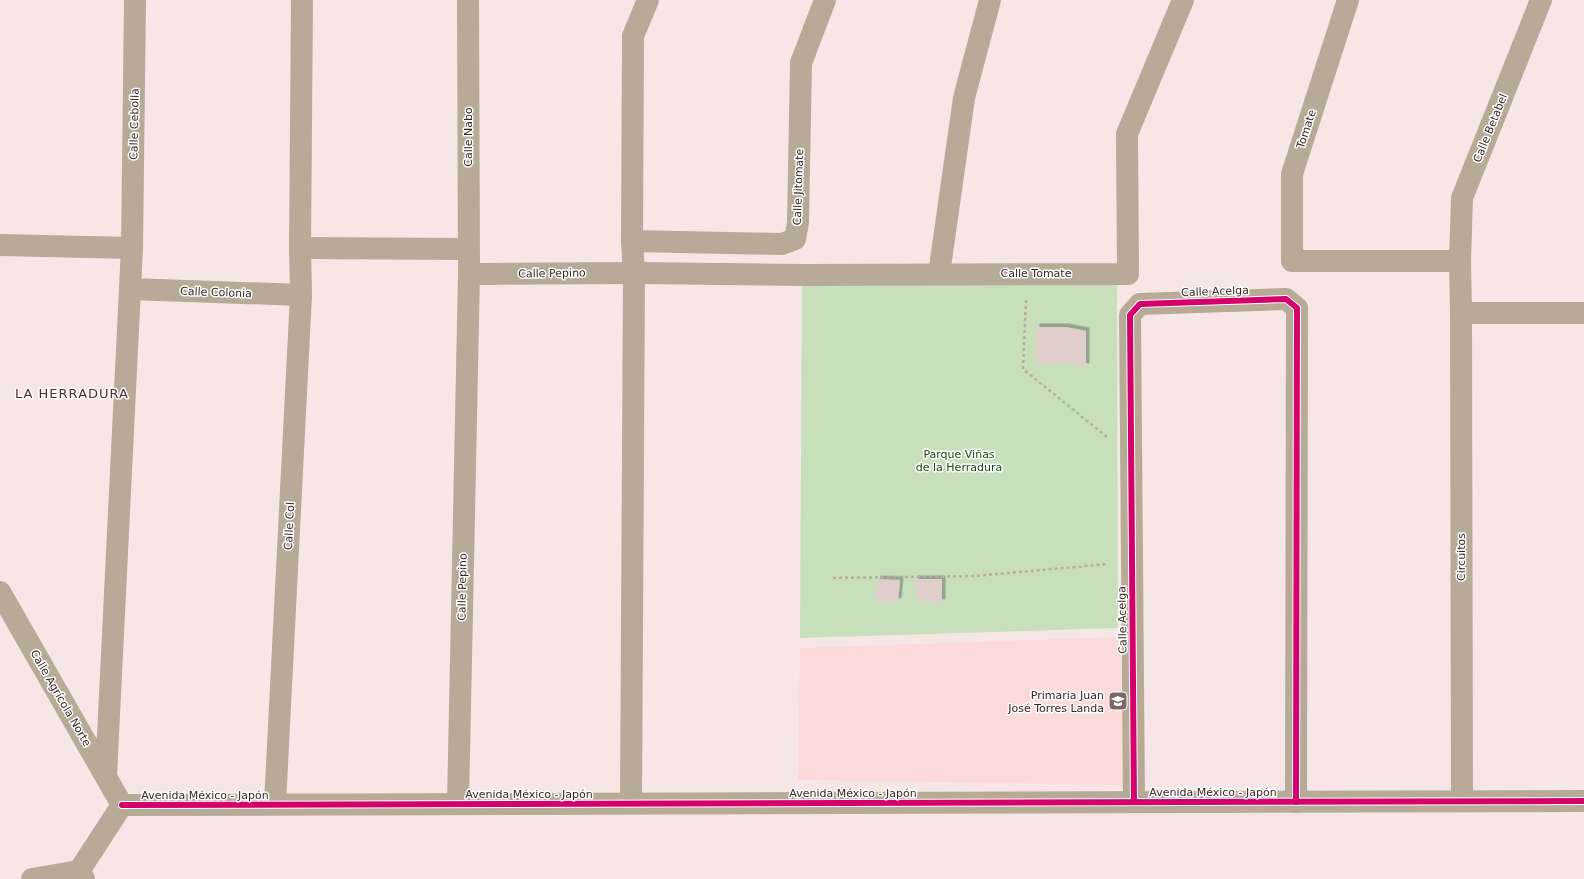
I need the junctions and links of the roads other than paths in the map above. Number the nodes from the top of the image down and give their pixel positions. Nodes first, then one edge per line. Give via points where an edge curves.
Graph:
1 (136, 0) edge
2 (302, 0) edge
3 (468, 0) edge
4 (648, 0) edge
5 (825, 0) edge
6 (990, 0) edge
7 (1183, 0) edge
8 (1348, 0) edge
9 (1541, 0) edge
10 (632, 241) junction
11 (0, 245) edge
12 (132, 248) junction
13 (300, 248) junction
14 (468, 249) junction
15 (1460, 261) junction
16 (634, 272) junction
17 (469, 274) junction
18 (939, 274) junction
19 (130, 288) junction
20 (301, 295) junction
21 (1461, 313) junction
22 (1584, 313) edge
23 (0, 592) edge
24 (106, 776) junction
25 (1462, 801) junction
26 (1584, 801) edge
27 (1134, 802) junction
28 (1296, 802) junction
29 (631, 803) junction
30 (275, 804) junction
31 (458, 804) junction
32 (122, 805) junction
33 (82, 875) edge
34 (32, 879) edge

1 - 12 street, Calle Cebolla
2 - 13 street
3 - 14 street, Calle Nabo
4 - 10 street via 633,36
5 - 10 street, Calle Jitomate via 801,63 798,223 795,239 782,244
6 - 18 street via 964,98
7 - 18 street, Calle Tomate via 1127,134 1128,274
8 - 15 street, Tomate via 1292,174 1292,261
9 - 15 street, Calle Betabel via 1462,198
10 - 16 street
11 - 12 street
12 - 19 street, Calle Cebolla
13 - 14 street
13 - 20 street, Calle Col
14 - 17 street, Calle Nabo
15 - 21 street, Calle Betabel
16 - 17 street, Calle Pepino
16 - 18 street, Calle Tomate
16 - 29 street
17 - 31 street, Calle Pepino
19 - 20 street, Calle Colonia
19 - 24 street
20 - 30 street, Calle Col
21 - 22 street
21 - 25 street, Circuitos
23 - 24 street, Calle Agrícola Norte
24 - 32 street, Calle Agrícola Norte
25 - 26 street, Avenida México - Japón
25 - 28 street, Avenida México - Japón
27 - 28 street, Avenida México - Japón
27 - 28 street, Calle Acelga via 1130,315 1140,304 1286,299 1297,308
27 - 29 street, Avenida México - Japón
29 - 31 street, Avenida México - Japón
30 - 31 street, Avenida México - Japón
30 - 32 street, Avenida México - Japón
32 - 33 street
33 - 34 street

